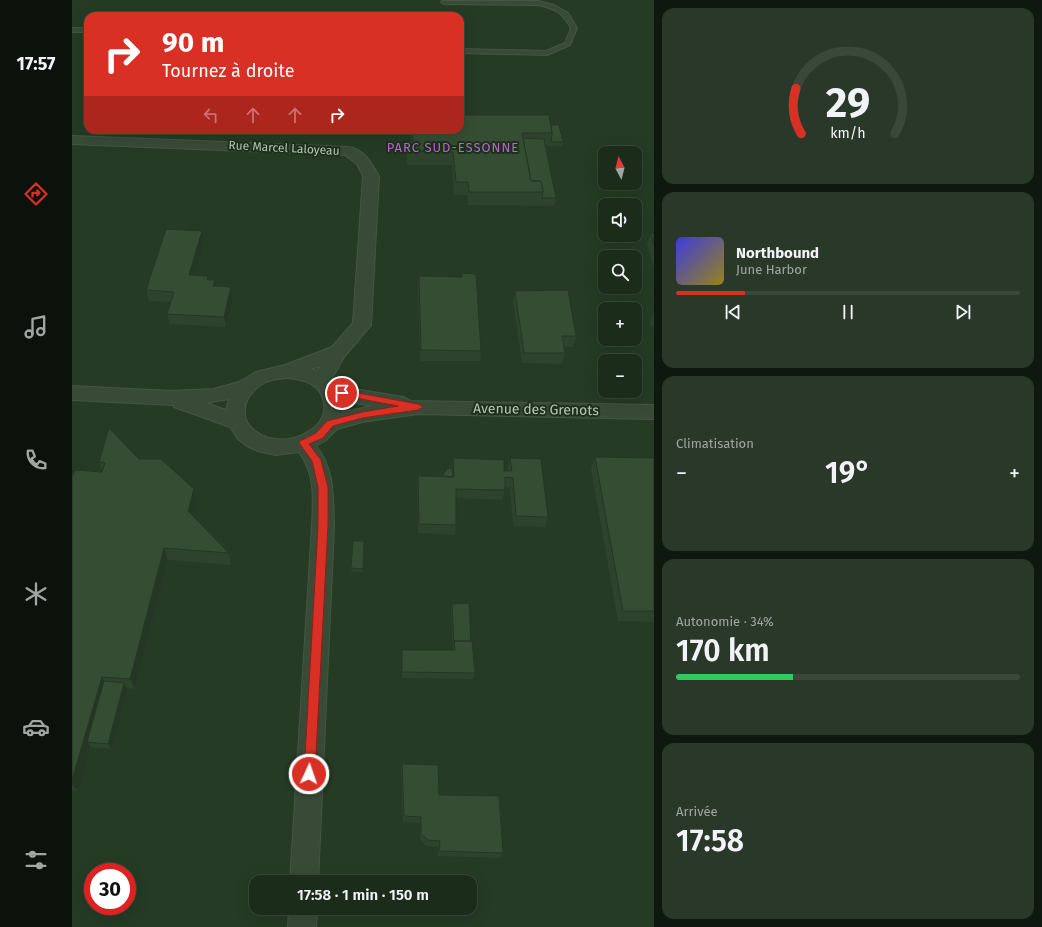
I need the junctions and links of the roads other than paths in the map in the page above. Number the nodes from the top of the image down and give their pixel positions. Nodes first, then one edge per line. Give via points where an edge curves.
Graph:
1 (444, 2) dead end
2 (72, 30) edge
3 (84, 30) edge
4 (464, 51) edge
5 (72, 140) edge
6 (338, 352) junction
7 (287, 371) junction
8 (326, 386) junction
9 (245, 388) junction
10 (72, 392) edge
11 (172, 398) junction
12 (418, 407) junction
13 (654, 412) edge
14 (237, 422) junction
15 (330, 423) junction
16 (303, 443) junction
17 (304, 875) edge
18 (303, 915) edge
19 (302, 927) edge

1 - 4 lane via 552,6 566,14 574,28 568,44 547,53
2 - 3 lane
5 - 6 street, Rue Marcel Laloyeau via 349,151 364,161 371,176 362,325
6 - 7 street
6 - 8 street, Rue Marcel Laloyeau
7 - 8 street via 308,374
7 - 9 street via 270,373
8 - 12 street, Avenue des Grenots
8 - 15 street via 335,410
9 - 11 street via 214,396
9 - 14 street via 237,400
10 - 11 street
11 - 14 street
12 - 13 street, Avenue des Grenots
12 - 15 street, Avenue des Grenots via 362,415
14 - 16 street via 245,434 258,442 274,447 290,447
15 - 16 street via 319,435
16 - 17 street via 316,460 323,487
18 - 19 street

